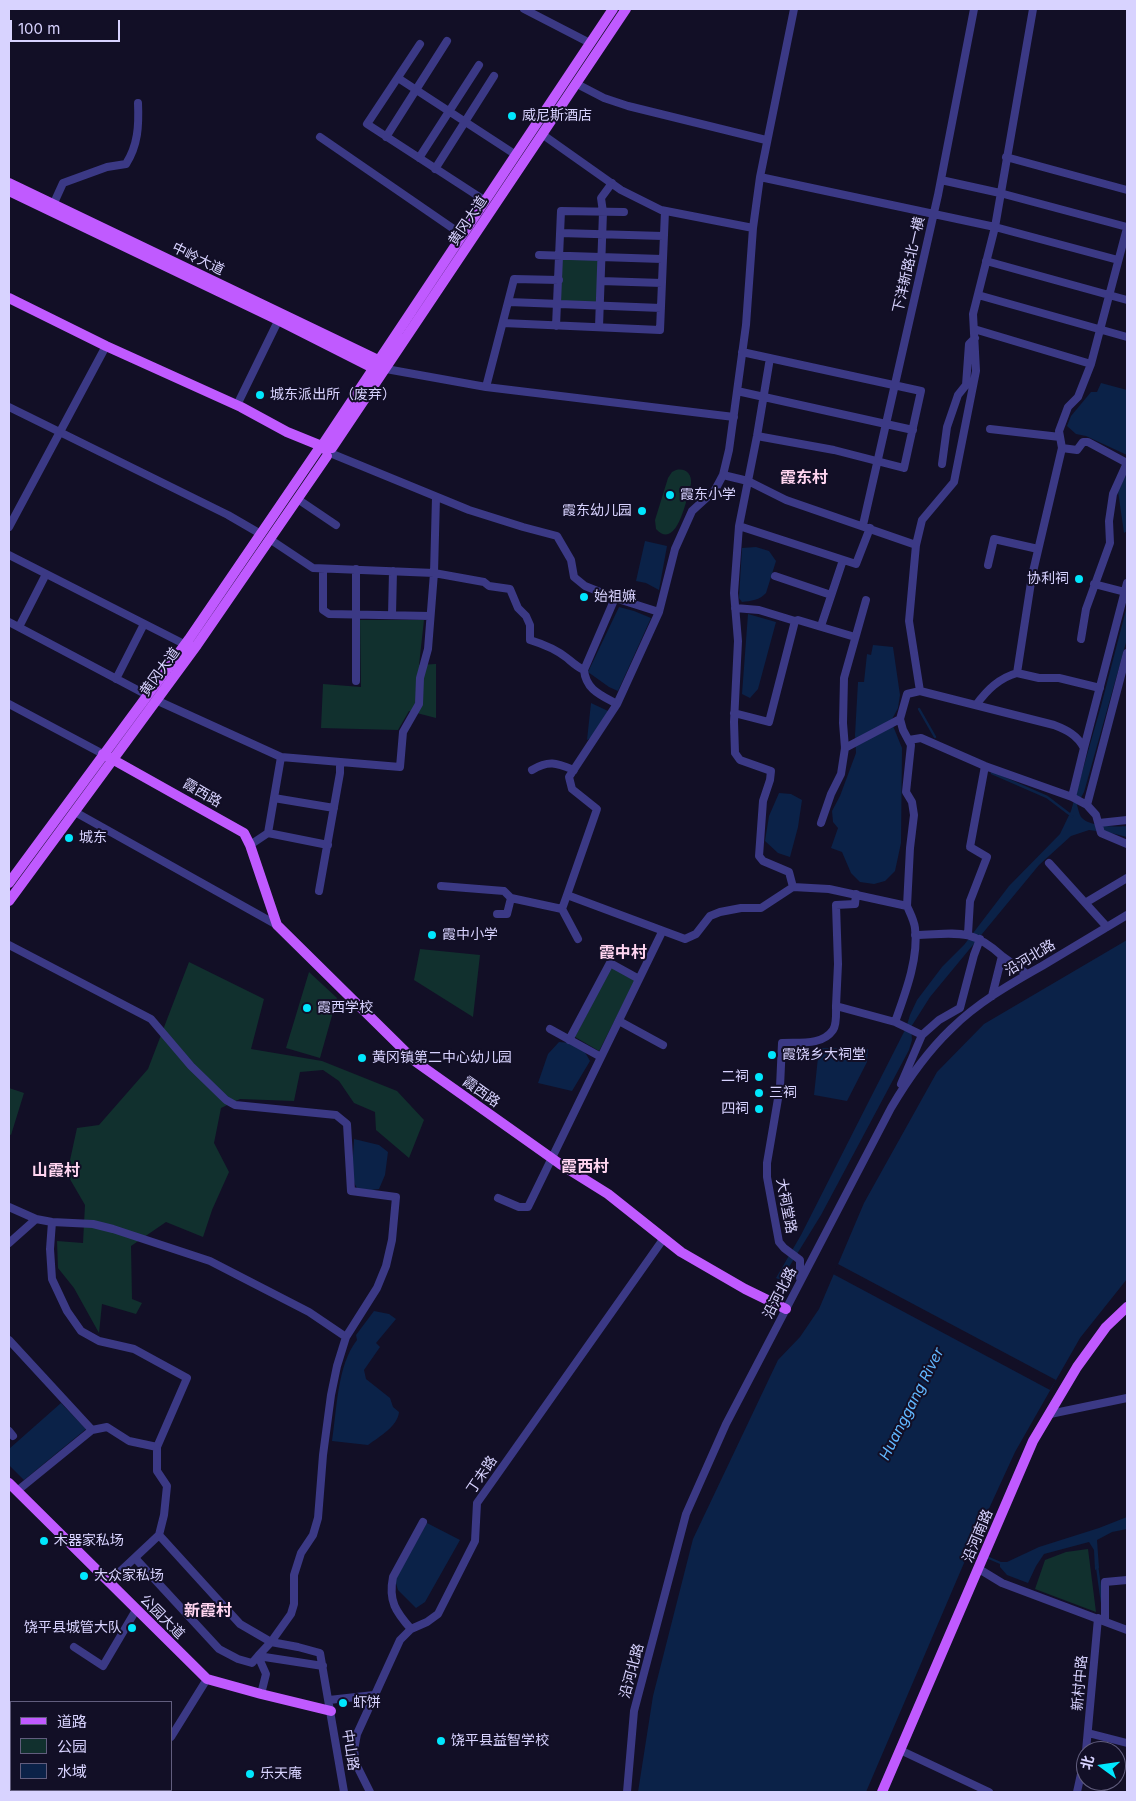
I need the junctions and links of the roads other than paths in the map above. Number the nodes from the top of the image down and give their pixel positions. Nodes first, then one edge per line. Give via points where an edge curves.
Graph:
1 (524, 9) edge
2 (613, 9) edge
3 (626, 9) edge
4 (794, 9) edge
5 (974, 9) edge
6 (1033, 9) edge
7 (447, 41) dead end
8 (586, 41) dead end
9 (420, 44) dead end
10 (479, 65) dead end
11 (494, 76) dead end
12 (398, 78) junction
13 (576, 84) dead end
14 (417, 89) junction
15 (138, 103) dead end
16 (449, 110) junction
17 (466, 121) junction
18 (320, 137) dead end
19 (386, 137) junction
20 (546, 137) dead end
21 (766, 140) junction
22 (513, 153) dead end
23 (1006, 157) junction
24 (419, 158) junction
25 (435, 169) junction
26 (760, 177) junction
27 (941, 180) junction
28 (9, 183) edge
29 (612, 183) junction
30 (1127, 190) edge
31 (9, 191) edge
32 (1000, 193) junction
33 (481, 198) dead end
34 (53, 204) junction
35 (665, 211) junction
36 (603, 212) junction
37 (624, 212) dead end
38 (934, 214) junction
39 (995, 227) junction
40 (753, 228) junction
41 (1127, 228) edge
42 (458, 232) dead end
43 (560, 233) junction
44 (602, 235) junction
45 (664, 236) junction
46 (539, 255) dead end
47 (560, 256) junction
48 (602, 257) junction
49 (662, 259) junction
50 (1118, 260) junction
51 (986, 261) junction
52 (559, 280) junction
53 (601, 281) junction
54 (662, 283) junction
55 (1109, 294) junction
56 (978, 295) junction
57 (9, 298) edge
58 (1127, 300) edge
59 (509, 302) junction
60 (557, 304) junction
61 (600, 305) junction
62 (661, 308) junction
63 (280, 317) junction
64 (503, 323) junction
65 (556, 326) junction
66 (599, 327) junction
67 (974, 329) junction
68 (1100, 329) junction
69 (1127, 337) edge
70 (975, 338) junction
71 (106, 346) junction
72 (742, 352) junction
73 (770, 358) junction
74 (373, 363) dead end
75 (1090, 364) junction
76 (386, 369) dead end
77 (895, 385) junction
78 (486, 387) junction
79 (737, 391) junction
80 (764, 397) junction
81 (236, 405) junction
82 (9, 407) edge
83 (734, 417) junction
84 (887, 424) junction
85 (990, 429) dead end
86 (913, 430) junction
87 (60, 432) junction
88 (757, 436) junction
89 (1060, 437) junction
90 (1062, 448) junction
91 (326, 450) junction
92 (878, 461) junction
93 (1127, 463) edge
94 (942, 464) dead end
95 (723, 474) junction
96 (748, 481) junction
97 (436, 497) junction
98 (299, 500) dead end
99 (336, 525) dead end
100 (739, 526) junction
101 (9, 527) edge
102 (866, 527) junction
103 (259, 533) dead end
104 (271, 540) dead end
105 (916, 545) junction
106 (1038, 549) junction
107 (9, 556) edge
108 (843, 560) junction
109 (988, 565) dead end
110 (323, 569) junction
111 (356, 569) junction
112 (393, 571) junction
113 (434, 573) junction
114 (46, 574) junction
115 (775, 576) dead end
116 (1127, 583) edge
117 (1094, 584) junction
118 (1125, 592) junction
119 (831, 595) junction
120 (615, 598) junction
121 (866, 600) dead end
122 (736, 608) junction
123 (659, 612) junction
124 (356, 615) junction
125 (392, 615) junction
126 (430, 616) junction
127 (795, 621) junction
128 (9, 622) edge
129 (144, 624) junction
130 (821, 626) junction
131 (19, 627) junction
132 (855, 638) junction
133 (1081, 639) dead end
134 (194, 650) dead end
135 (1127, 653) edge
136 (584, 670) junction
137 (1017, 673) junction
138 (116, 679) junction
139 (356, 681) dead end
140 (1100, 688) junction
141 (920, 691) junction
142 (146, 695) dead end
143 (158, 701) dead end
144 (9, 704) edge
145 (617, 704) junction
146 (976, 705) junction
147 (734, 713) junction
148 (900, 719) junction
149 (909, 740) junction
150 (844, 748) junction
151 (1084, 748) junction
152 (104, 754) joint
153 (281, 757) junction
154 (340, 762) junction
155 (985, 766) junction
156 (532, 770) dead end
157 (574, 770) junction
158 (1072, 797) junction
159 (274, 798) junction
160 (1087, 805) junction
161 (334, 808) junction
162 (75, 812) dead end
163 (1127, 820) edge
164 (821, 823) dead end
165 (1099, 823) junction
166 (268, 832) junction
167 (1127, 844) edge
168 (250, 845) junction
169 (328, 845) junction
170 (1049, 863) dead end
171 (1127, 878) edge
172 (9, 883) edge
173 (442, 886) dead end
174 (793, 887) junction
175 (319, 891) dead end
176 (856, 894) junction
177 (567, 895) junction
178 (511, 898) junction
179 (9, 901) edge
180 (1084, 902) junction
181 (907, 906) junction
182 (562, 909) junction
183 (497, 914) dead end
184 (1127, 915) edge
185 (277, 925) junction
186 (1106, 927) junction
187 (662, 932) junction
188 (915, 935) junction
189 (969, 935) junction
190 (980, 938) junction
191 (578, 939) dead end
192 (9, 945) edge
193 (1002, 956) junction
194 (1027, 974) junction
195 (639, 979) junction
196 (992, 996) junction
197 (836, 1006) junction
198 (618, 1022) junction
199 (895, 1022) junction
200 (550, 1030) dead end
201 (922, 1035) junction
202 (569, 1040) junction
203 (663, 1045) dead end
204 (601, 1057) junction
205 (891, 1108) junction
206 (552, 1159) junction
207 (498, 1198) dead end
208 (9, 1207) edge
209 (36, 1218) junction
210 (52, 1222) junction
211 (664, 1238) junction
212 (9, 1243) edge
213 (800, 1280) junction
214 (1127, 1307) edge
215 (786, 1309) junction
216 (346, 1338) junction
217 (9, 1340) edge
218 (1127, 1398) edge
219 (1050, 1414) junction
220 (92, 1430) junction
221 (157, 1447) junction
222 (9, 1483) edge
223 (17, 1491) junction
224 (424, 1522) dead end
225 (159, 1535) junction
226 (135, 1558) junction
227 (979, 1569) junction
228 (1127, 1580) edge
229 (109, 1582) junction
230 (136, 1610) junction
231 (1101, 1619) junction
232 (411, 1629) junction
233 (1127, 1630) edge
234 (271, 1642) junction
235 (74, 1647) dead end
236 (258, 1656) junction
237 (323, 1666) junction
238 (207, 1679) junction
239 (260, 1694) junction
240 (374, 1695) junction
241 (329, 1700) junction
242 (330, 1711) junction
243 (1088, 1733) junction
244 (172, 1735) edge
245 (1087, 1741) edge
246 (1127, 1744) edge
247 (900, 1750) junction
248 (344, 1792) edge
249 (370, 1792) edge
250 (628, 1792) edge
251 (882, 1792) edge
252 (989, 1792) edge

1 - 8 street
2 - 91 main road, 黄冈大道
3 - 91 main road, 黄冈大道
4 - 21 street
5 - 27 street, 下洋新路北一横
6 - 23 street
7 - 14 street
9 - 12 street
10 - 16 street
11 - 17 street
12 - 14 street
12 - 19 street via 367,124
13 - 21 street via 628,106
14 - 16 street
14 - 19 street
15 - 34 street via 139,128 133,153 126,164 107,167 63,184
16 - 17 street
16 - 24 street
17 - 22 street
17 - 25 street
18 - 42 street
19 - 24 street
20 - 29 street
21 - 26 street
23 - 30 street
23 - 32 street
24 - 25 street
25 - 33 street
26 - 38 street
26 - 40 street
27 - 32 street
27 - 38 street, 下洋新路北一横
28 - 34 main road, 中岭大道
29 - 35 street
29 - 36 street via 602,198
31 - 63 main road, 中岭大道
32 - 39 street
32 - 41 street
34 - 63 main road, 中岭大道
35 - 40 street
35 - 45 street
36 - 37 street
36 - 43 street via 561,211
36 - 44 street
38 - 39 street
38 - 77 street, 下洋新路北一横
39 - 50 street
39 - 51 street
40 - 72 street
41 - 50 street
43 - 44 street
43 - 47 street
44 - 45 street
44 - 48 street
45 - 49 street
46 - 47 street
47 - 48 street
47 - 52 street
48 - 49 street
48 - 53 street
49 - 54 street
50 - 55 street
51 - 55 street
51 - 56 street
52 - 59 street via 514,279
52 - 60 street
53 - 54 street
53 - 61 street
54 - 62 street
55 - 58 street
55 - 68 street
56 - 67 street via 973,314
56 - 68 street
57 - 71 main road
59 - 60 street
59 - 64 street
60 - 61 street
60 - 65 street
61 - 62 street
61 - 66 street
62 - 66 street via 660,330
63 - 74 main road, 中岭大道
63 - 81 street
64 - 65 street
64 - 78 street
65 - 66 street
67 - 70 street
67 - 75 street
68 - 69 street
68 - 75 street
70 - 94 street via 969,344 966,385 958,395 948,427
70 - 105 street via 976,371 954,482 922,520
71 - 81 main road
71 - 87 street
72 - 73 street
72 - 79 street
73 - 77 street
73 - 80 street
75 - 89 street via 1078,397 1068,407 1059,431
76 - 78 street
77 - 84 street, 下洋新路北一横
77 - 86 street via 921,391
78 - 83 street
79 - 80 street
79 - 83 street
80 - 84 street
80 - 88 street
81 - 91 main road
82 - 87 street
83 - 95 street
84 - 86 street
84 - 92 street, 下洋新路北一横
85 - 89 street
86 - 92 street via 904,468
87 - 101 street
87 - 103 street
88 - 92 street
88 - 96 street
89 - 90 street
90 - 93 street via 1077,450 1083,442 1088,442
90 - 106 street
91 - 97 street
91 - 172 main road, 黄冈大道
91 - 179 main road, 黄冈大道 via 197,645
92 - 102 street, 下洋新路北一横
93 - 117 street via 1113,494 1110,543
95 - 96 street
95 - 123 street via 715,490 692,510 675,549
96 - 100 street
96 - 102 street via 786,500
97 - 113 street
97 - 120 street via 557,536 571,560 574,578
98 - 99 street
100 - 108 street
100 - 122 street via 734,594
102 - 105 street
102 - 108 street, 下洋新路北一横 via 858,562
104 - 110 street via 314,568
105 - 141 street via 909,621
106 - 109 street via 994,539
106 - 137 street
107 - 114 street
108 - 119 street
110 - 111 street
110 - 124 street via 323,610 329,614
111 - 112 street
111 - 124 street
112 - 113 street
112 - 125 street
113 - 126 street
113 - 136 street via 510,589 530,625 530,640
114 - 129 street
114 - 131 street
115 - 119 street
116 - 118 street
117 - 118 street
117 - 133 street
118 - 140 street
119 - 130 street
120 - 123 street
120 - 136 street
121 - 132 street
122 - 127 street via 759,610
122 - 147 street via 738,640
123 - 145 street
124 - 125 street
124 - 139 street
125 - 126 street
126 - 154 street via 419,704 403,732 400,767
127 - 130 street
127 - 147 street via 769,722
128 - 131 street
129 - 134 street
129 - 138 street
130 - 132 street
131 - 138 street
132 - 150 street via 844,678
135 - 160 street
136 - 145 street via 590,688
137 - 140 street via 1059,678
137 - 146 street via 999,681
138 - 142 street
140 - 151 street
141 - 146 street
141 - 148 street via 907,694
143 - 153 street
144 - 152 street
145 - 157 street
146 - 151 street via 1068,730
147 - 174 street via 735,754 740,760 771,771 762,801 759,856 763,861 789,872
148 - 149 street
148 - 150 street
149 - 155 street via 921,738
149 - 181 street via 906,792 914,815
150 - 164 street via 841,774
151 - 158 street
152 - 168 main road, 霞西路 via 244,833
153 - 154 street
153 - 159 street
154 - 161 street
155 - 158 street
155 - 189 street via 970,847 987,857 970,900
156 - 157 street via 550,763
157 - 177 street via 569,777 572,789 597,809
158 - 160 street
159 - 161 street
159 - 166 street
160 - 165 street
161 - 169 street
162 - 185 street
163 - 165 street
165 - 167 street via 1101,833
166 - 168 street
166 - 169 street
168 - 185 main road, 霞西路
169 - 175 street
170 - 180 street
171 - 180 street
173 - 178 street via 504,891
174 - 176 street
174 - 187 street via 761,908 724,911 710,916 696,934 685,939
176 - 181 street
176 - 197 street via 855,904 836,905
177 - 182 street
177 - 187 street
178 - 182 street
178 - 183 street via 507,914
180 - 186 street
181 - 188 street
182 - 191 street
184 - 186 street, 沿河北路
185 - 206 main road, 霞西路 via 416,1062
186 - 194 street, 沿河北路
187 - 195 street
188 - 189 street
188 - 199 street via 908,984
189 - 190 street
190 - 193 street
190 - 201 street via 960,1008
192 - 216 street via 151,1019 191,1066 236,1105 336,1115 347,1124 351,1191 396,1197 386,1266 377,1288
193 - 194 street
193 - 196 street
194 - 196 street, 沿河北路
195 - 198 street
195 - 202 street via 610,963
196 - 205 street, 沿河北路 via 951,1028 910,1078
197 - 199 street
197 - 213 street, 大祠堂路 via 833,1030 824,1038 816,1042 782,1043 780,1087 767,1176 779,1242 800,1260
198 - 203 street
198 - 204 street
199 - 201 street
200 - 202 street
201 - 205 street
202 - 204 street
204 - 206 street
205 - 213 street, 沿河北路
206 - 207 street via 528,1207 519,1207
206 - 211 main road, 霞西路 via 608,1194
208 - 209 street
209 - 210 street
209 - 212 street
210 - 216 street via 93,1224 210,1261 309,1312
210 - 221 street via 52,1279 81,1331 98,1341 134,1349 187,1378
211 - 215 main road, 霞西路 via 689,1257
211 - 232 street, 丁未路 via 477,1503 475,1541 438,1614
213 - 215 street, 沿河北路
214 - 219 main road, 沿河南路 via 1106,1327 1077,1367
215 - 250 street, 沿河北路 via 726,1424 686,1514 634,1711
216 - 234 street via 331,1395 318,1518 294,1575 291,1614
217 - 220 street
218 - 219 street
219 - 227 main road, 沿河南路 via 1033,1441
220 - 221 street via 107,1427 129,1441
220 - 223 street
221 - 225 street via 157,1471 167,1486
222 - 223 main road, 公园大道
223 - 229 main road, 公园大道
224 - 232 street via 392,1577 396,1611
225 - 226 street
225 - 234 street via 240,1624
226 - 229 street
226 - 236 street via 219,1648 252,1663
227 - 231 street via 1002,1583
227 - 247 main road, 沿河南路
228 - 231 street, 新村中路 via 1105,1582
229 - 230 main road, 公园大道
230 - 235 street via 103,1666
230 - 238 main road, 公园大道
231 - 233 street
231 - 243 street, 新村中路
232 - 240 street, 丁未路 via 400,1640
234 - 236 street
234 - 237 street, 中山路 via 320,1653
236 - 237 street
236 - 239 street via 266,1674
237 - 241 street, 中山路
238 - 239 main road, 公园大道
238 - 244 street
239 - 242 main road, 公园大道
240 - 241 street
240 - 249 street, 丁未路 via 357,1734 354,1750 356,1764
241 - 242 street, 中山路
242 - 248 street, 中山路
243 - 245 street, 新村中路
243 - 246 street
247 - 251 main road, 沿河南路
247 - 252 street

